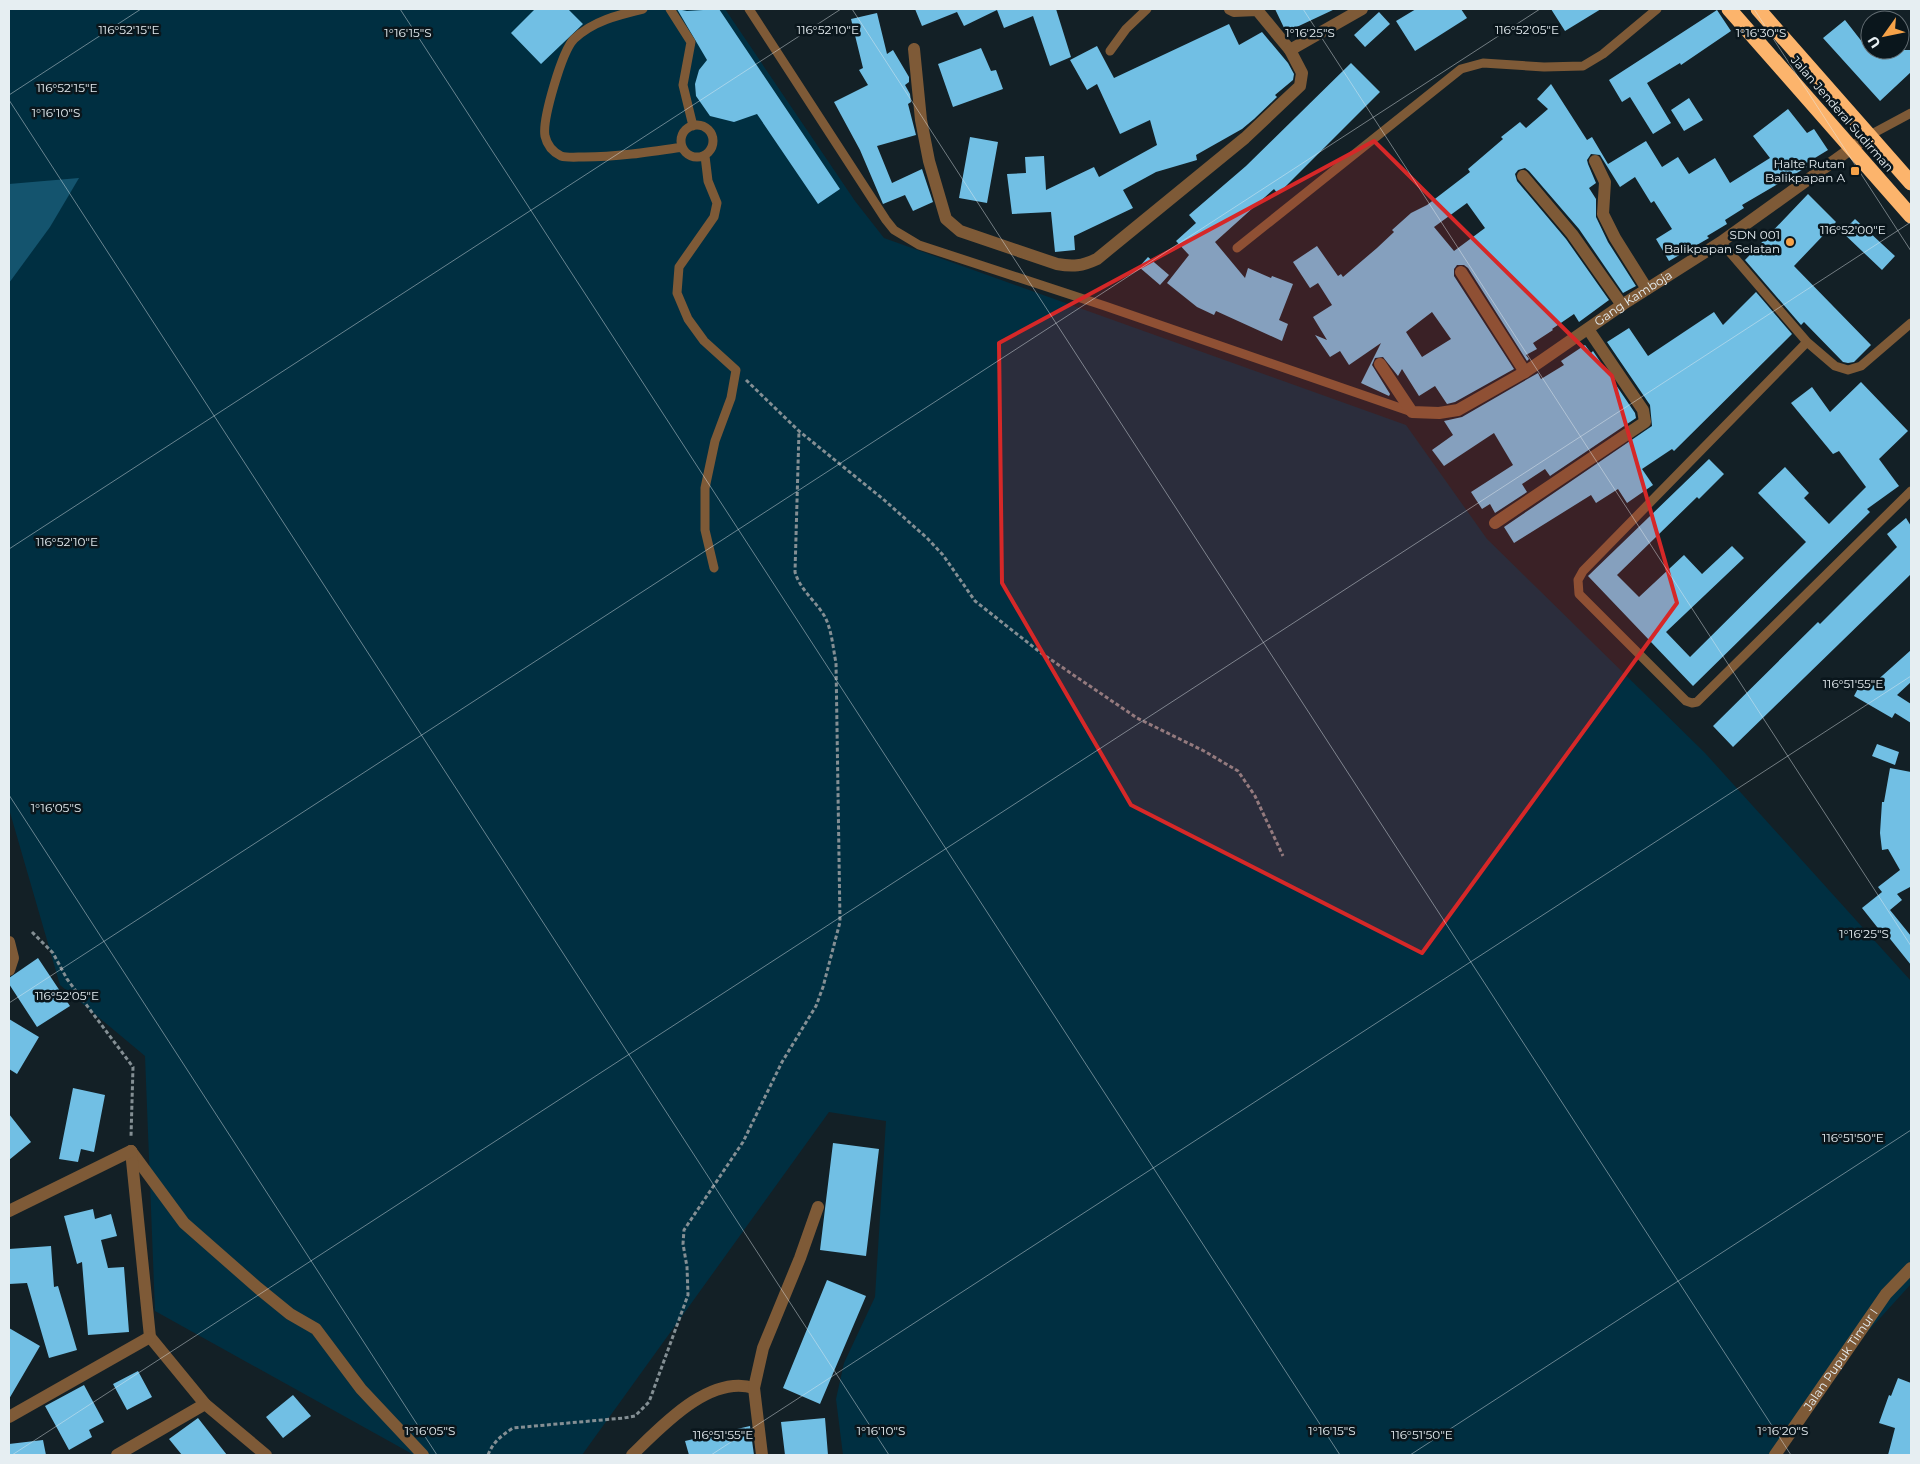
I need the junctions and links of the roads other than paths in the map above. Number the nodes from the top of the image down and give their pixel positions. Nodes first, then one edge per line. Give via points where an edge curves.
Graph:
1 (643, 9) edge
2 (670, 9) edge
3 (750, 9) edge
4 (1147, 9) edge
5 (1230, 9) edge
6 (1362, 9) edge
7 (1657, 9) edge
8 (1729, 9) edge
9 (1758, 9) edge
10 (1257, 10) edge
11 (914, 50) dead end
12 (1290, 50) junction
13 (1110, 51) dead end
14 (1911, 113) edge
15 (693, 126) junction
16 (1870, 135) junction
17 (1852, 147) junction
18 (682, 148) junction
19 (705, 156) junction
20 (1594, 161) dead end
21 (1523, 176) dead end
22 (1911, 183) edge
23 (1911, 216) edge
24 (1721, 242) junction
25 (1237, 248) dead end
26 (1461, 272) dead end
27 (1647, 289) junction
28 (1622, 305) junction
29 (1911, 323) edge
30 (1588, 330) junction
31 (1807, 342) junction
32 (1380, 364) dead end
33 (1525, 372) junction
34 (1412, 412) junction
35 (1911, 491) edge
36 (1495, 523) dead end
37 (714, 568) dead end
38 (9, 942) edge
39 (9, 970) edge
40 (131, 1151) junction
41 (818, 1207) dead end
42 (9, 1212) edge
43 (1911, 1268) edge
44 (150, 1338) junction
45 (754, 1388) junction
46 (205, 1404) junction
47 (9, 1417) edge
48 (118, 1455) edge
49 (266, 1455) edge
50 (423, 1455) edge
51 (632, 1455) edge
52 (762, 1455) edge
53 (1775, 1455) edge

1 - 18 lane via 605,19 573,40 560,66 545,134 552,150 563,157 616,157
2 - 15 lane via 691,42 683,85
3 - 34 lane via 886,220 905,238
4 - 13 lane via 1126,29
5 - 10 street
6 - 12 street
7 - 25 lane via 1603,54 1583,66 1483,63 1461,69
8 - 17 highway, Jalan Jenderal Sudirman
9 - 16 highway, Jalan Jenderal Sudirman
10 - 12 street
11 - 12 street via 921,120 946,219 960,231 1073,267 1097,259 1149,218 1296,91 1302,73
14 - 16 lane
15 - 18 lane via 685,130
15 - 19 lane via 706,128 713,138 710,151
16 - 17 street, Gang Kamboja
16 - 22 highway, Jalan Jenderal Sudirman
17 - 23 highway, Jalan Jenderal Sudirman
17 - 24 street, Gang Kamboja
18 - 19 lane via 692,157
19 - 37 lane via 708,181 717,202 714,217 679,268 677,293 688,319 704,341 736,370 705,488 705,530
20 - 27 street via 1605,182 1603,214
21 - 28 street via 1572,234
24 - 27 street, Gang Kamboja
24 - 31 lane
26 - 33 street
27 - 28 street, Gang Kamboja
28 - 30 street, Gang Kamboja
29 - 31 lane via 1864,364 1852,370 1835,366
30 - 33 street, Gang Kamboja
30 - 36 street via 1643,410 1645,422
31 - 35 lane via 1583,571 1578,580 1579,594 1686,701 1697,702
32 - 34 street
33 - 34 street, Gang Kamboja via 1458,410 1439,414
38 - 39 street via 13,958
40 - 42 street
40 - 44 street
40 - 50 street via 184,1223 290,1314 316,1329 361,1389
41 - 45 street via 763,1348
43 - 53 street, Jalan Pupuk Timur I via 1886,1294
44 - 46 street
44 - 47 street
45 - 51 street via 734,1385 689,1404
45 - 52 street
46 - 48 street
46 - 49 street

